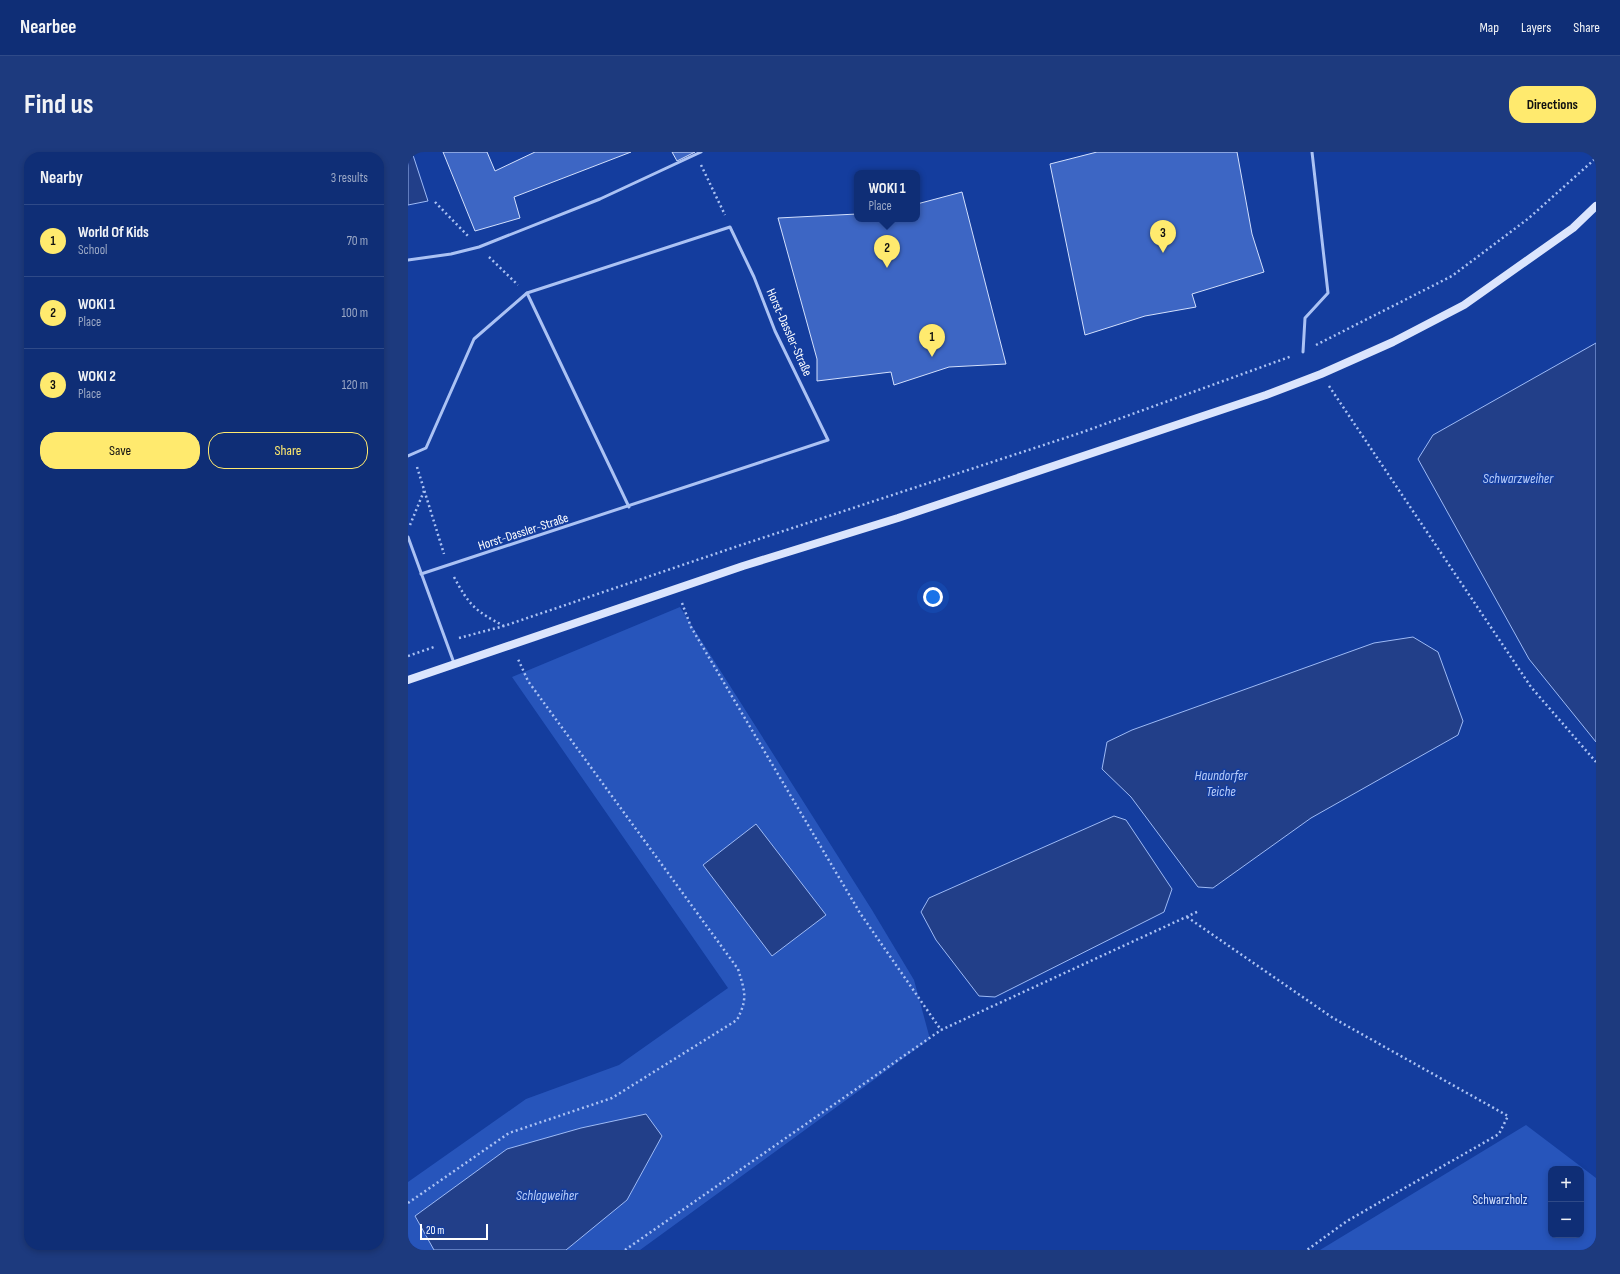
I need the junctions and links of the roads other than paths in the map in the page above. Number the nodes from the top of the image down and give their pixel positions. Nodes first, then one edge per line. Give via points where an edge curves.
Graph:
1 (701, 152) edge
2 (1312, 152) edge
3 (1596, 206) edge
4 (408, 260) edge
5 (527, 293) junction
6 (1303, 352) road end
7 (408, 456) edge
8 (629, 506) junction
9 (408, 537) edge
10 (421, 574) junction
11 (454, 664) junction
12 (408, 680) edge

1 - 4 lane via 600,199 479,248
2 - 6 lane via 1328,293 1305,318
3 - 11 street via 1573,228 1464,305 1392,342 1320,374 1266,395
5 - 7 lane via 474,339 426,448
5 - 8 lane
5 - 8 lane, Horst-Dassler-Straße via 730,227 754,277 776,331 828,440
8 - 10 lane, Horst-Dassler-Straße
9 - 10 lane
10 - 11 lane
11 - 12 street

